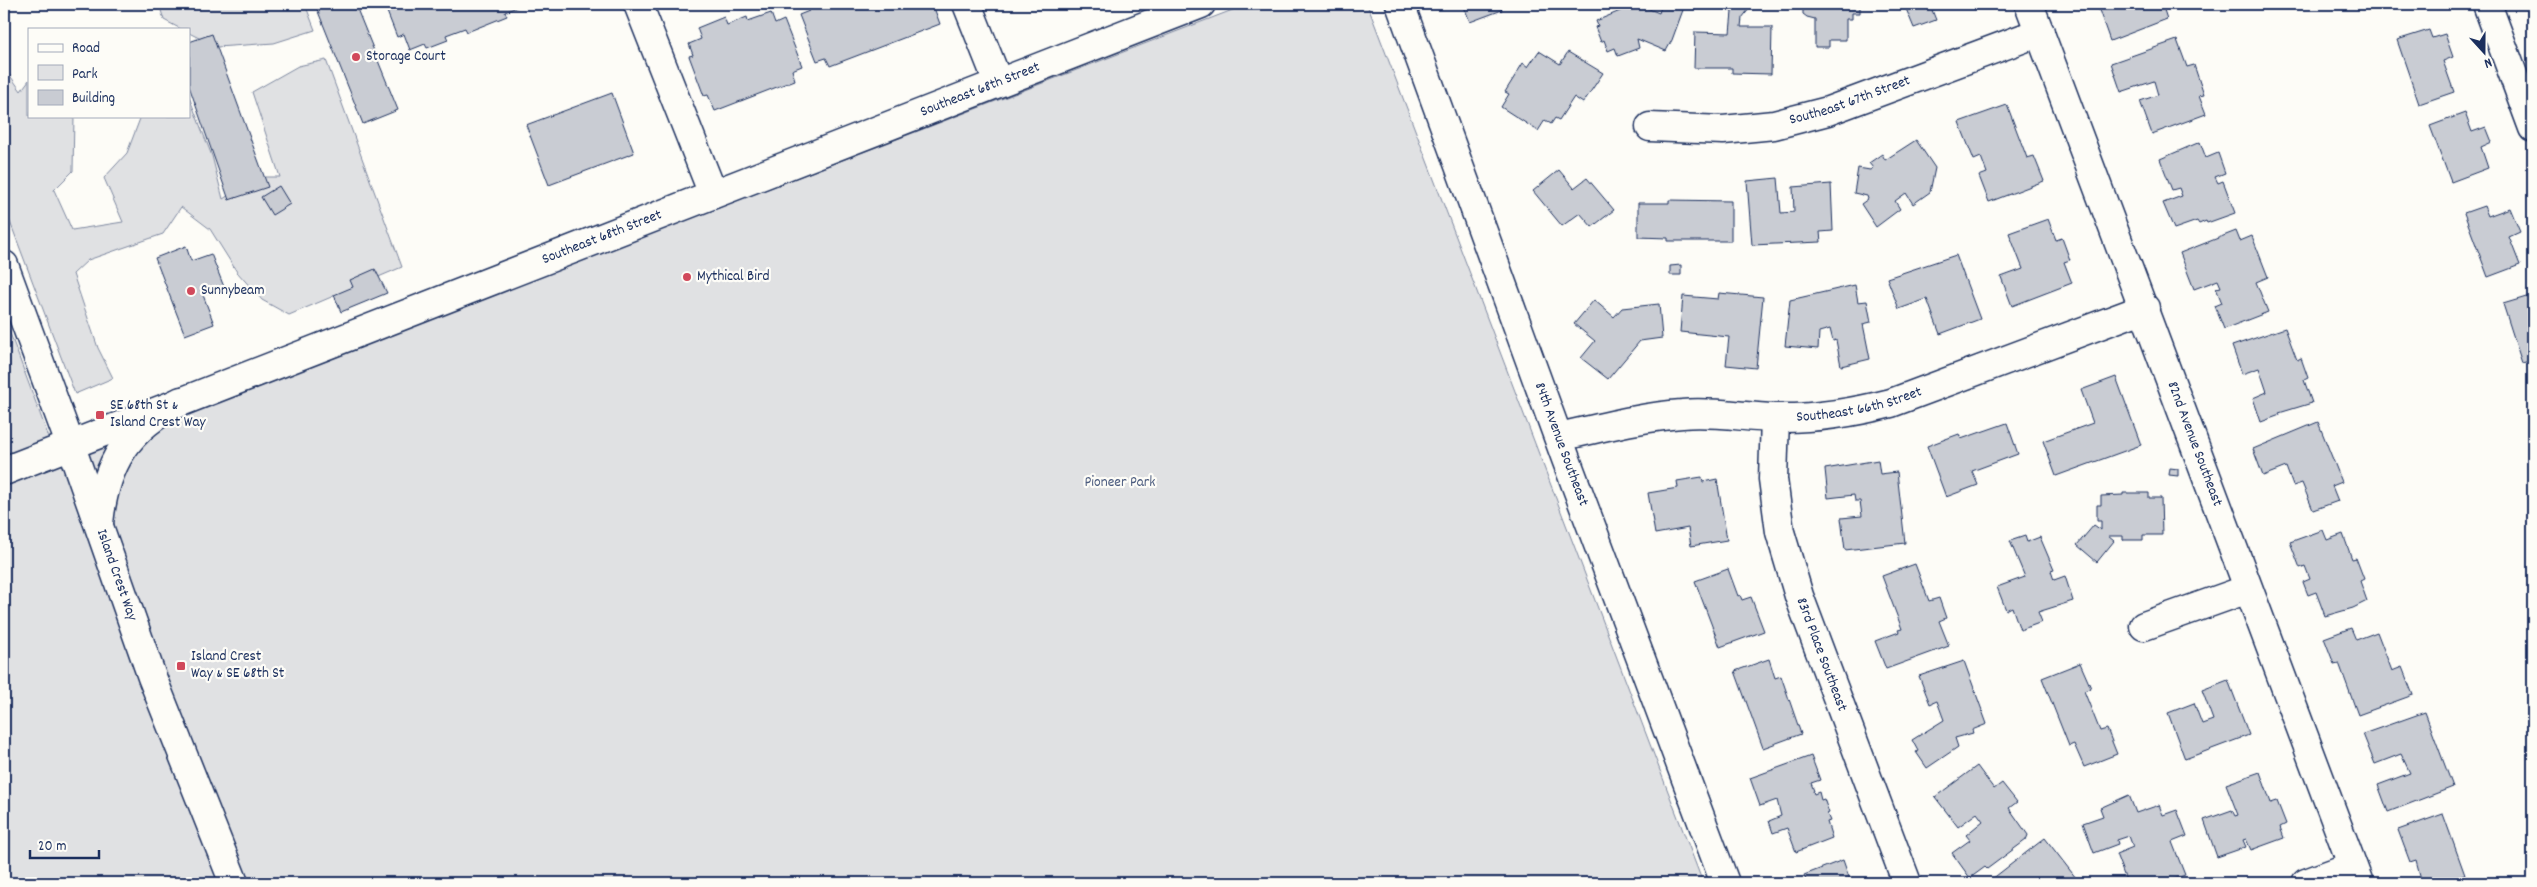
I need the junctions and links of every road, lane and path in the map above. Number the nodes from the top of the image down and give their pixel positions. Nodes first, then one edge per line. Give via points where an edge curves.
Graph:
1 (638, 4) edge
2 (967, 4) edge
3 (1201, 4) edge
4 (1400, 4) edge
5 (2030, 4) edge
6 (2487, 4) edge
7 (2040, 32) junction
8 (998, 82) junction
9 (1650, 127) dead end
10 (2533, 128) edge
11 (713, 194) junction
12 (4, 265) edge
13 (2145, 308) junction
14 (181, 401) junction
15 (1775, 418) junction
16 (1559, 437) junction
17 (70, 444) junction
18 (4, 471) edge
19 (98, 528) junction
20 (2248, 589) junction
21 (2144, 626) dead end
22 (2356, 875) edge
23 (234, 883) edge
24 (1724, 883) edge
25 (1907, 883) edge
26 (2306, 883) edge

1 - 11 street
2 - 8 street
3 - 8 street, Southeast 68th Street
4 - 16 street, 84th Avenue Southeast
5 - 7 street, 82nd Avenue Southeast
6 - 10 street
7 - 9 street, Southeast 67th Street via 1828,111 1774,125 1723,130
7 - 13 street, 82nd Avenue Southeast
8 - 11 street, Southeast 68th Street
11 - 14 street, Southeast 68th Street
12 - 17 street, Island Crest Way
13 - 15 street, Southeast 66th Street via 1891,403 1829,416
13 - 20 street, 82nd Avenue Southeast
14 - 17 street, Southeast 68th Street
14 - 19 street via 142,425 114,461 106,482
15 - 16 street, Southeast 66th Street via 1684,413
15 - 25 street, 83rd Place Southeast via 1773,479 1780,532 1799,596
16 - 24 street, 84th Avenue Southeast
17 - 18 street, Southeast 68th Street
17 - 19 street, Island Crest Way
19 - 23 street, Island Crest Way via 152,676
20 - 21 street
20 - 22 street, 82nd Avenue Southeast
22 - 26 street

